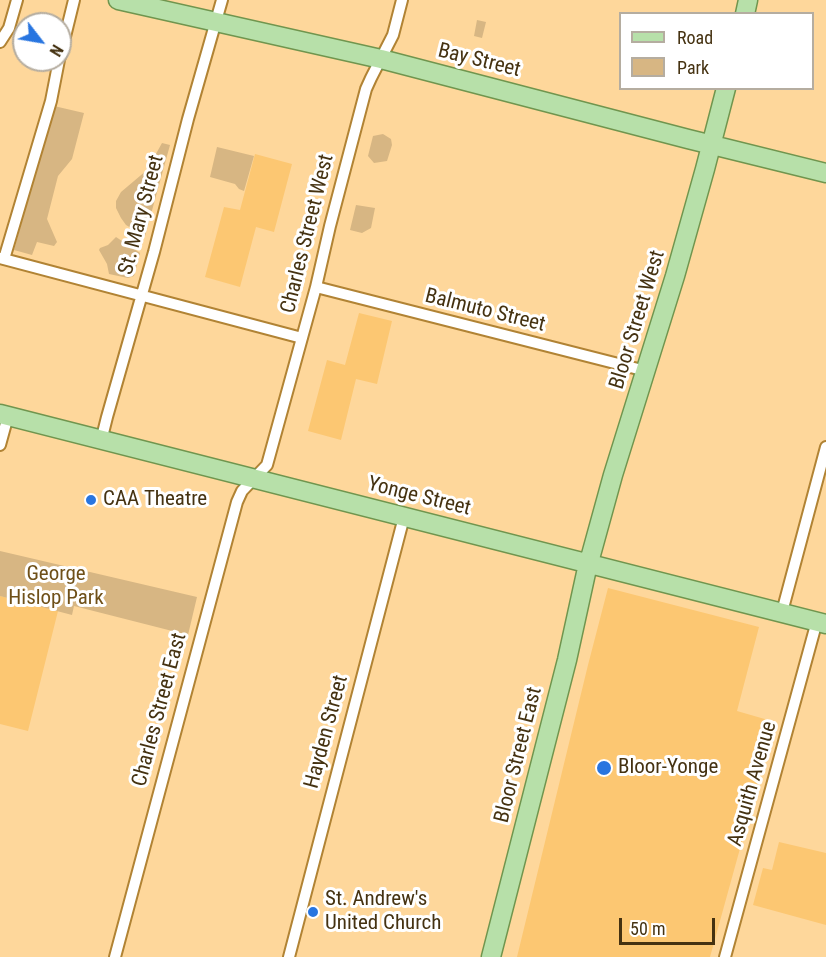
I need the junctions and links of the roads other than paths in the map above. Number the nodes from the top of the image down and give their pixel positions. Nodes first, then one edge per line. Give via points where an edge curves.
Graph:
1 (17, 0) edge
2 (118, 0) edge
3 (222, 0) edge
4 (402, 0) edge
5 (216, 22) junction
6 (0, 42) edge
7 (381, 59) junction
8 (57, 72) edge
9 (726, 90) edge
10 (712, 145) junction
11 (826, 173) edge
12 (2, 259) edge
13 (316, 287) junction
14 (141, 295) junction
15 (302, 338) junction
16 (646, 371) junction
17 (4, 415) edge
18 (101, 441) junction
19 (0, 445) edge
20 (826, 447) edge
21 (254, 478) junction
22 (404, 518) junction
23 (588, 563) junction
24 (782, 612) junction
25 (822, 622) edge
26 (115, 957) edge
27 (289, 957) edge
28 (491, 957) edge
29 (725, 957) edge

1 - 6 street via 9,28
2 - 5 main road, Bay Street
3 - 5 street, St. Mary Street
4 - 7 street, Charles Street West via 393,35
5 - 7 main road, Bay Street
5 - 14 street, St. Mary Street
7 - 10 main road, Bay Street
7 - 13 street, Charles Street West via 366,89
8 - 12 street
9 - 10 main road, Bloor Street West
10 - 11 main road, Bay Street
10 - 16 main road, Bloor Street West
12 - 14 street
13 - 15 street, Charles Street West
13 - 16 street, Balmuto Street
14 - 15 street
14 - 18 street, St. Mary Street
15 - 21 street, Charles Street West via 267,465
16 - 23 main road, Bloor Street West
17 - 18 main road, Yonge Street
17 - 19 street
18 - 21 main road, Yonge Street
20 - 24 street
21 - 22 main road, Yonge Street
21 - 26 street, Charles Street East via 237,502
22 - 23 main road, Yonge Street
22 - 27 street, Hayden Street
23 - 24 main road, Yonge Street
23 - 28 main road, Bloor Street East
24 - 25 main road, Yonge Street
25 - 29 street, Asquith Avenue

